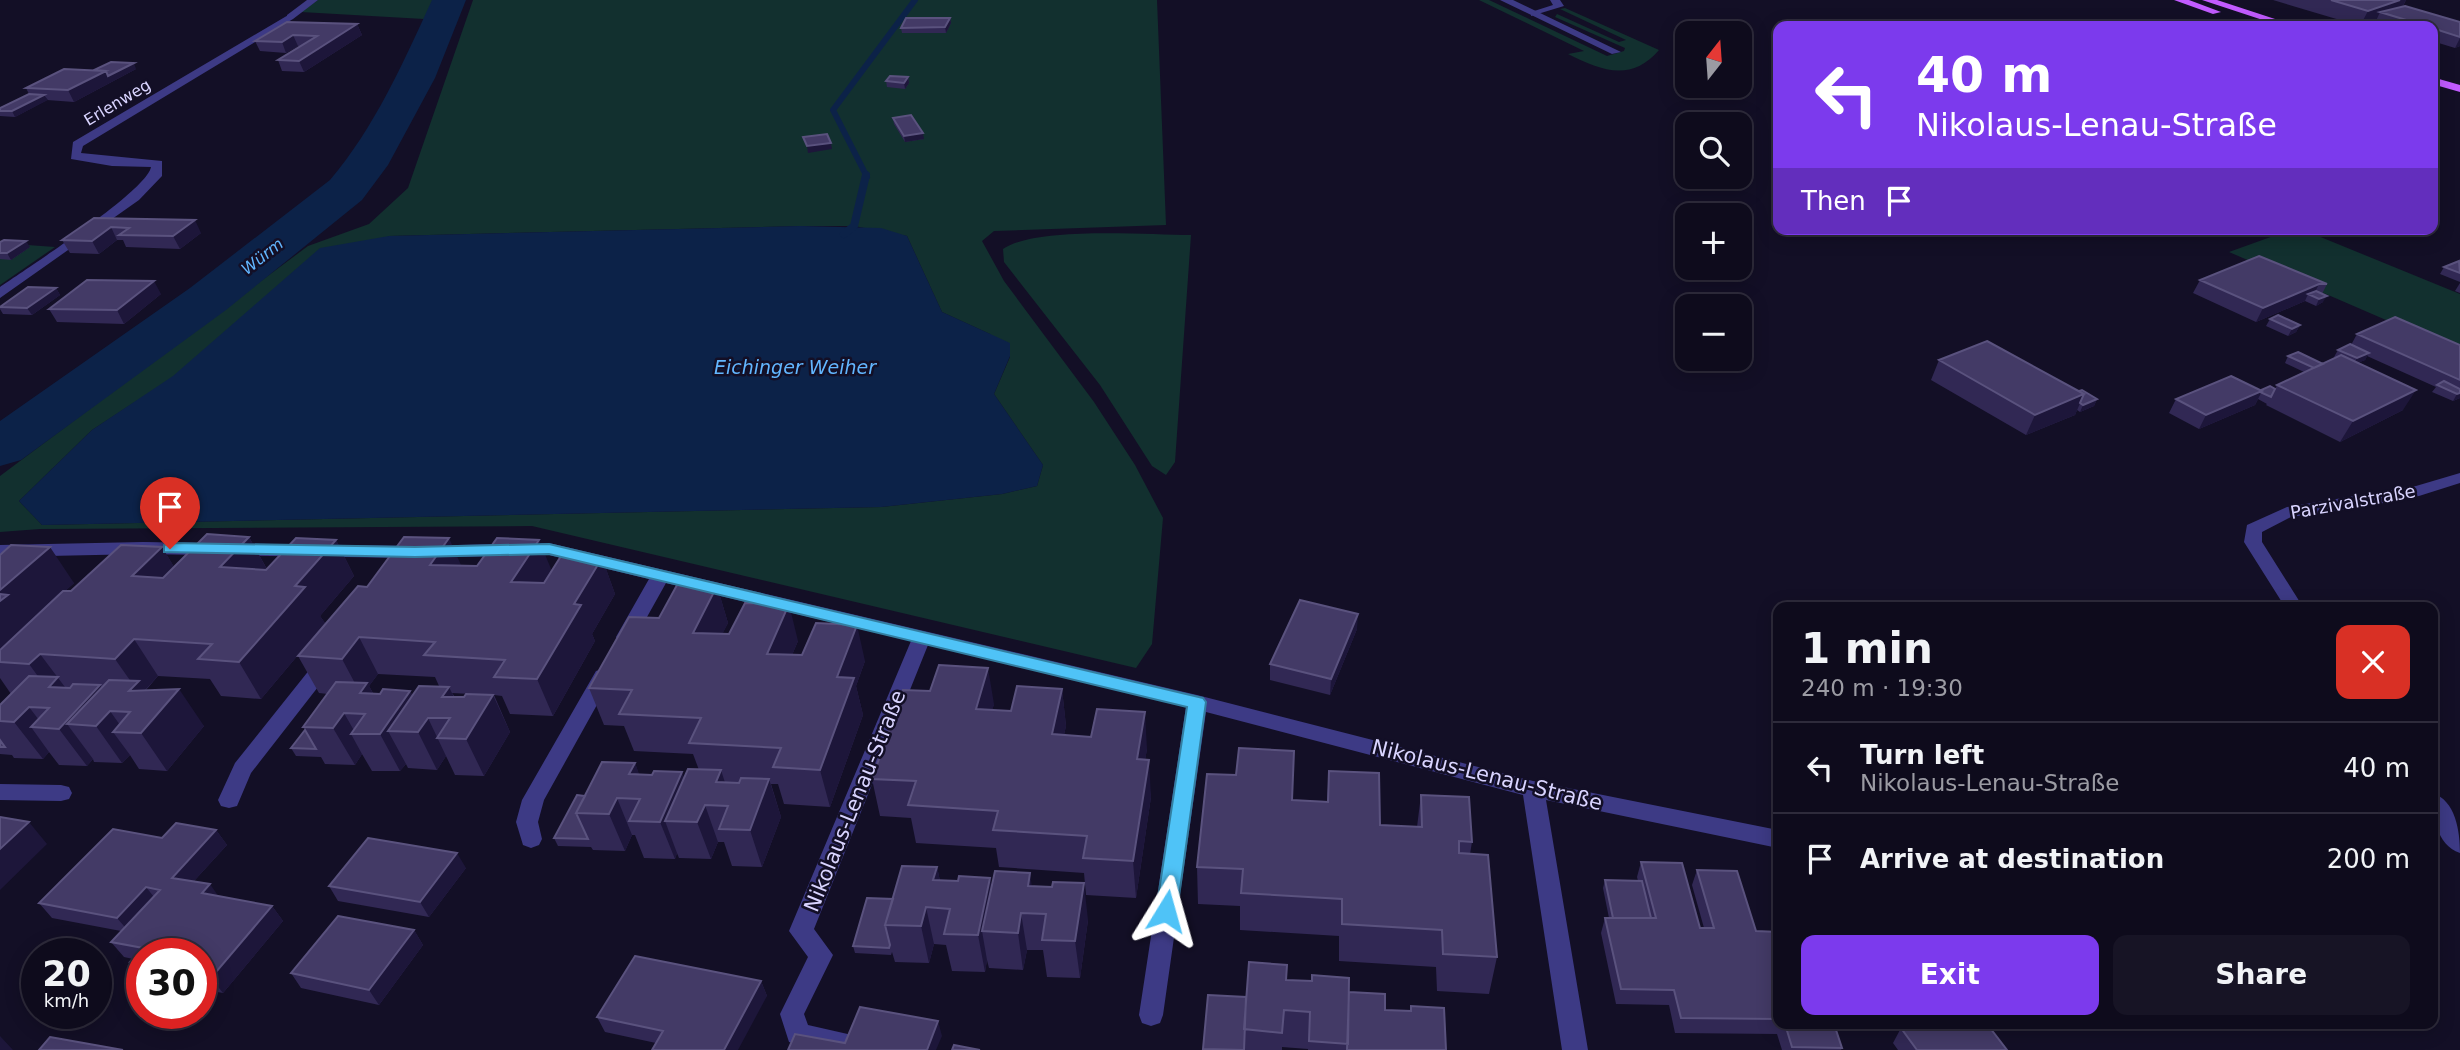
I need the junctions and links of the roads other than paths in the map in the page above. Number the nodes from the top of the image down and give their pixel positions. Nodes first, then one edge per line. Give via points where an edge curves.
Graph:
1 (313, 0) edge
2 (1505, 0) edge
3 (1555, 0) edge
4 (2179, 0) edge
5 (2207, 0) edge
6 (1534, 14) junction
7 (2246, 21) edge
8 (2275, 21) edge
9 (1616, 52) dead end
10 (2438, 73) edge
11 (2460, 79) edge
12 (2438, 82) edge
13 (2446, 85) junction
14 (2460, 89) edge
15 (1, 293) edge
16 (2460, 478) edge
17 (143, 548) junction
18 (0, 551) edge
19 (415, 552) junction
20 (124, 567) edge
21 (398, 573) edge
22 (660, 576) junction
23 (2291, 602) edge
24 (922, 637) junction
25 (339, 647) edge
26 (1197, 702) junction
27 (1533, 789) junction
28 (0, 792) edge
29 (61, 793) dead end
30 (229, 800) dead end
31 (2438, 810) edge
32 (1773, 838) edge
33 (530, 839) dead end
34 (2460, 844) edge
35 (1151, 1015) dead end
36 (843, 1043) edge
37 (1575, 1050) edge

1 - 15 street, Erlenweg via 77,144 75,156 158,164 156,176 135,197
2 - 6 street
3 - 6 street via 1559,6
4 - 7 main road
5 - 8 main road
6 - 9 street
10 - 11 main road
11 - 13 main road
12 - 13 main road
13 - 14 main road
16 - 23 street, Parzivalstraße via 2368,502 2287,512 2253,529 2253,542
17 - 18 street, Nikolaus-Lenau-Straße
17 - 19 street, Nikolaus-Lenau-Straße
17 - 20 street
19 - 21 street
19 - 22 street, Nikolaus-Lenau-Straße via 549,549
22 - 24 street, Nikolaus-Lenau-Straße
22 - 33 street via 533,800 527,822
24 - 26 street, Nikolaus-Lenau-Straße
24 - 36 street, Nikolaus-Lenau-Straße via 801,931 821,955 792,1014 798,1034
25 - 30 street via 242,769
26 - 27 street, Nikolaus-Lenau-Straße
26 - 35 street
27 - 32 street, Nikolaus-Lenau-Straße
27 - 37 street
28 - 29 street
31 - 34 street

